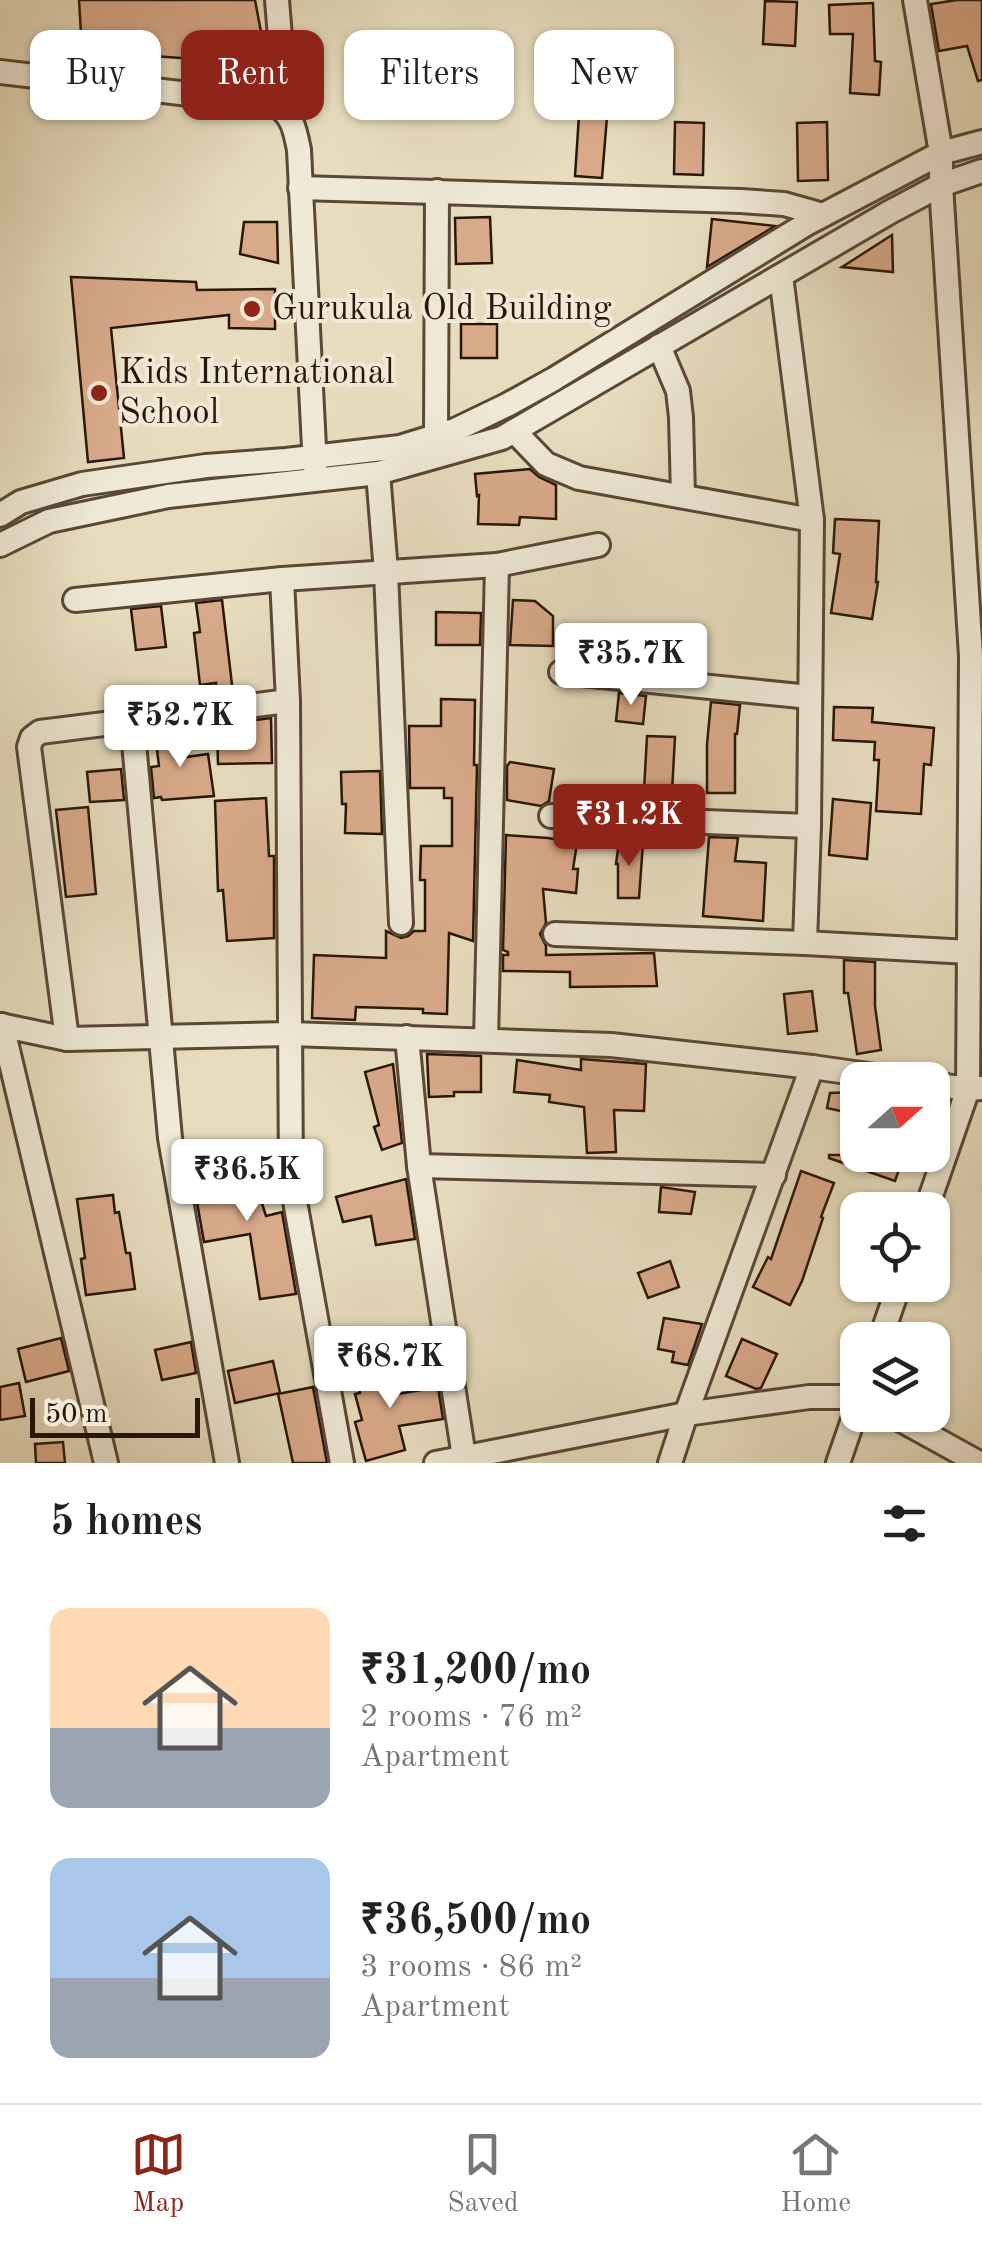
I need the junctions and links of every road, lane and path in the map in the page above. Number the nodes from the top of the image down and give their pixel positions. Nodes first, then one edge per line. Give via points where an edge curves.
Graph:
1 (278, 0) edge
2 (918, 1) edge
3 (280, 30) edge
4 (0, 72) edge
5 (181, 93) edge
6 (292, 120) edge
7 (982, 142) edge
8 (941, 153) junction
9 (982, 171) edge
10 (940, 185) junction
11 (300, 188) junction
12 (436, 191) junction
13 (823, 216) junction
14 (782, 276) junction
15 (660, 346) junction
16 (514, 431) junction
17 (436, 436) junction
18 (314, 456) junction
19 (378, 473) junction
20 (316, 481) junction
21 (683, 496) junction
22 (0, 515) edge
23 (812, 520) junction
24 (972, 520) edge
25 (0, 545) edge
26 (598, 545) dead end
27 (496, 565) junction
28 (386, 572) junction
29 (282, 578) junction
30 (75, 600) dead end
31 (976, 658) edge
32 (561, 672) dead end
33 (810, 697) junction
34 (288, 701) junction
35 (132, 721) junction
36 (551, 816) dead end
37 (809, 826) junction
38 (976, 872) edge
39 (401, 923) dead end
40 (555, 934) dead end
41 (805, 943) junction
42 (969, 952) junction
43 (975, 983) edge
44 (1, 1025) edge
45 (290, 1034) junction
46 (407, 1038) junction
47 (162, 1039) junction
48 (67, 1040) junction
49 (486, 1040) junction
50 (812, 1067) junction
51 (840, 1071) edge
52 (950, 1086) edge
53 (975, 1089) edge
54 (420, 1166) junction
55 (774, 1175) junction
56 (933, 1192) edge
57 (840, 1397) edge
58 (686, 1414) junction
59 (849, 1432) edge
60 (923, 1432) edge
61 (464, 1457) junction
62 (106, 1463) edge
63 (227, 1463) edge
64 (342, 1463) edge
65 (436, 1463) edge
66 (670, 1463) edge
67 (838, 1463) edge
68 (979, 1463) edge

1 - 3 street
2 - 8 street
4 - 5 street
6 - 11 street
7 - 8 street
8 - 10 street
8 - 13 street
9 - 10 street
10 - 14 street
10 - 24 street
11 - 12 street
11 - 18 street
12 - 13 street via 741,201
12 - 17 street
13 - 17 street via 538,388
14 - 15 street
14 - 23 street
15 - 16 street
15 - 21 street via 678,392
16 - 19 street
16 - 21 street via 546,464 579,478
17 - 18 street via 400,447
18 - 20 street
18 - 22 street via 82,484
19 - 20 street
19 - 28 street
20 - 25 street via 168,496 48,521
21 - 23 street
23 - 33 street
24 - 31 street
26 - 27 street
27 - 28 street
27 - 49 street
28 - 29 street
28 - 39 street
29 - 30 street
29 - 34 street
31 - 38 street
32 - 33 street
33 - 37 street
34 - 35 street
34 - 45 street
35 - 47 street
35 - 48 street via 40,732 29,747
36 - 37 street
37 - 41 street
38 - 42 street
40 - 41 street
41 - 42 street
42 - 43 street
43 - 53 street
44 - 48 street
44 - 62 street
45 - 46 street
45 - 47 street
45 - 64 street via 290,1179
46 - 49 street
46 - 54 street
47 - 48 street
47 - 63 street via 172,1154
49 - 50 street via 611,1045
50 - 51 street
50 - 55 street
52 - 53 street
53 - 56 street
54 - 55 street
54 - 61 street
55 - 58 street
57 - 58 street
58 - 61 street
58 - 66 street
59 - 67 street
60 - 68 street
61 - 65 street

